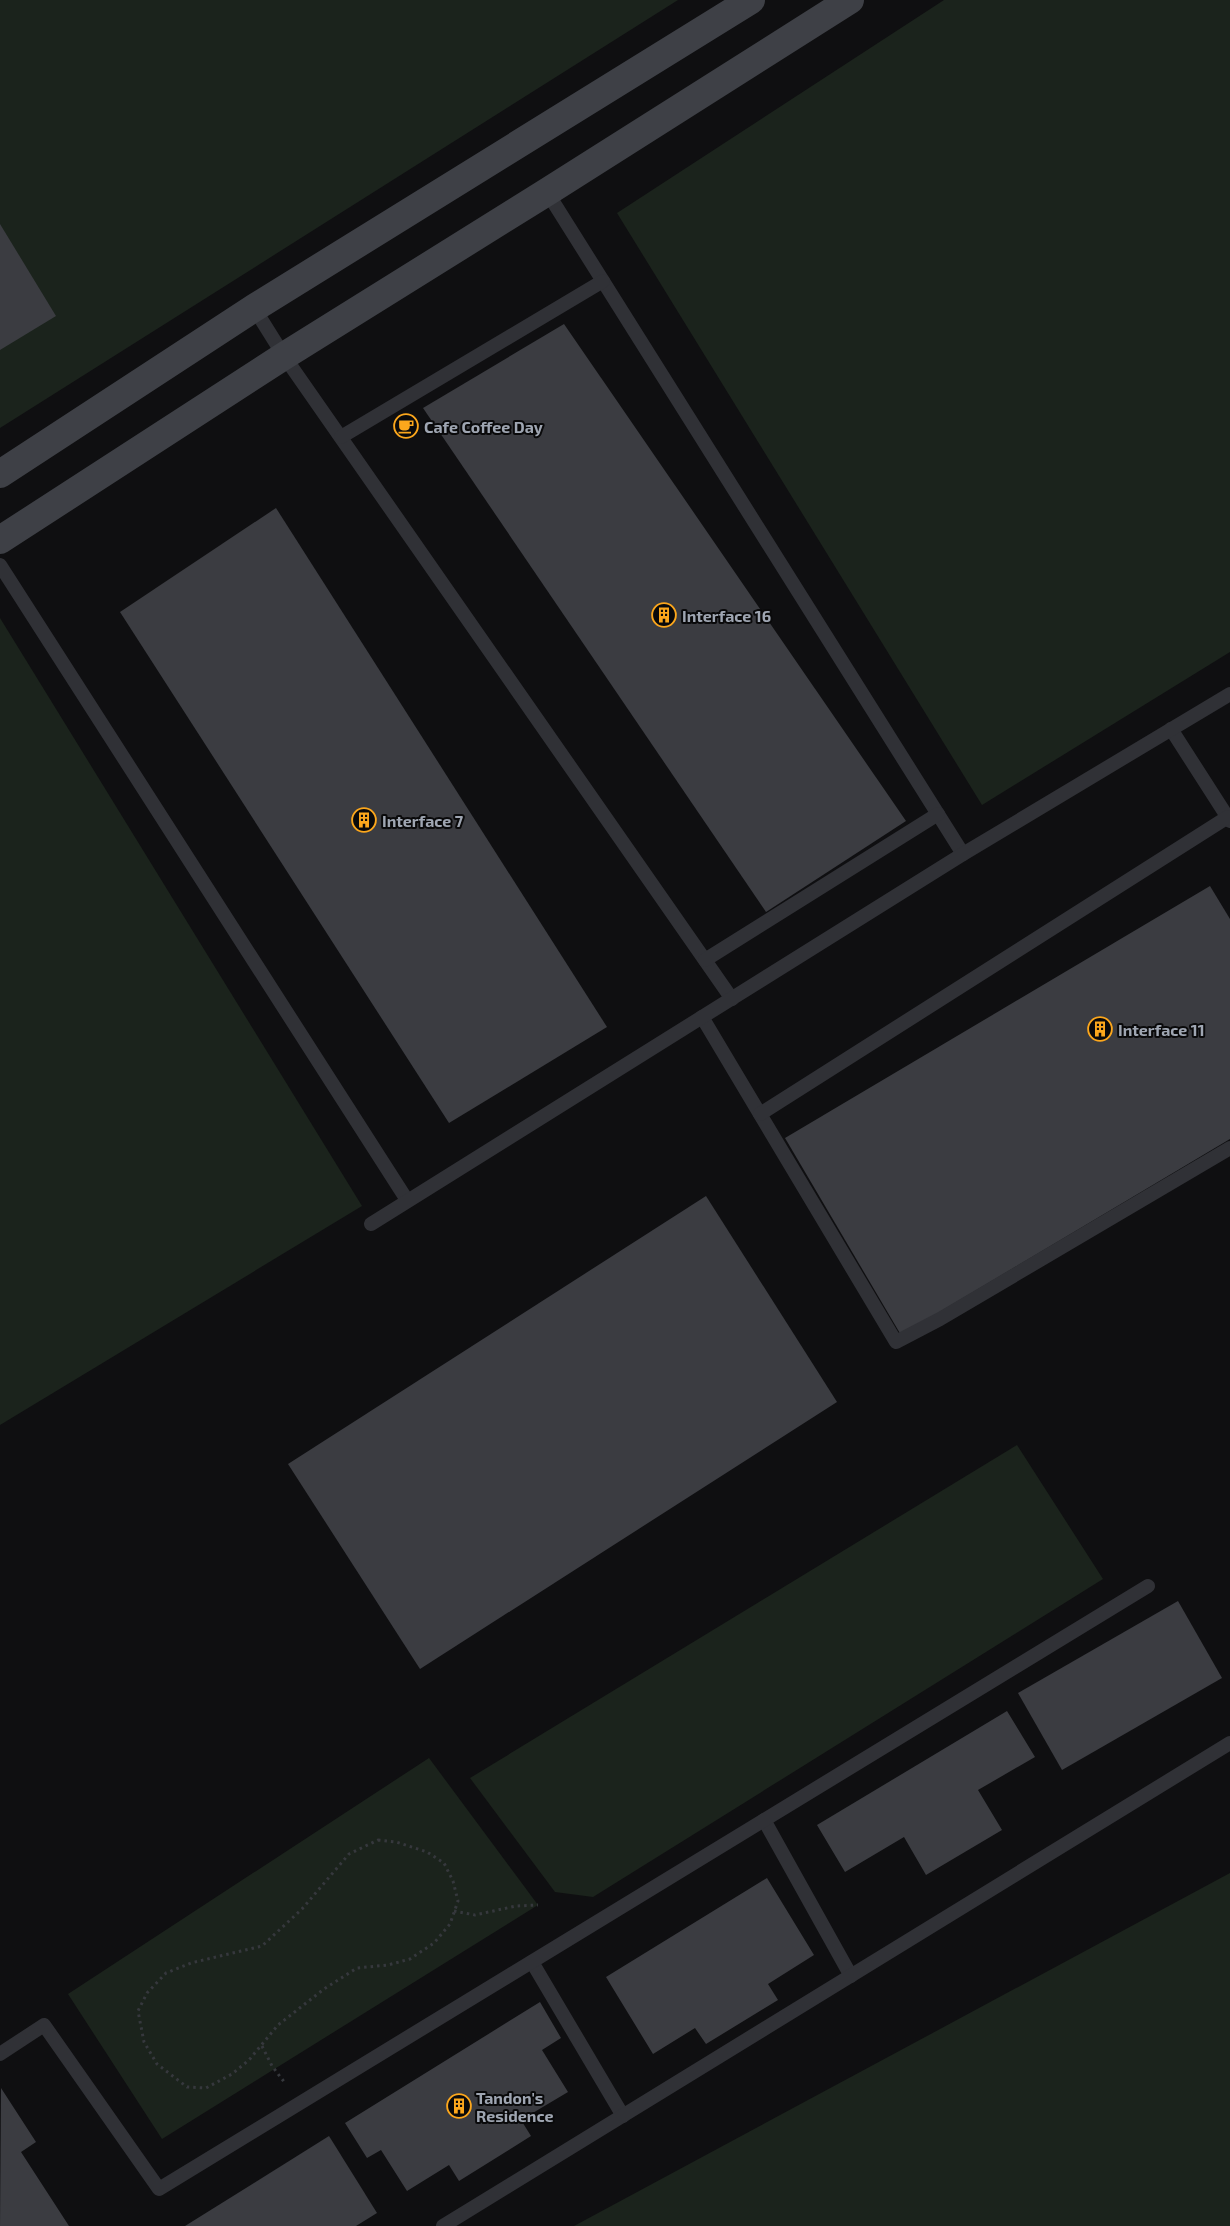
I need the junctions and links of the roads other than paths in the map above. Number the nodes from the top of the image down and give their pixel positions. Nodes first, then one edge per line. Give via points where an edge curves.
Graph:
1 (751, 0) edge
2 (850, 0) edge
3 (547, 192) junction
4 (603, 281) junction
5 (254, 308) junction
6 (284, 356) junction
7 (340, 437) junction
8 (0, 474) edge
9 (0, 540) edge
10 (0, 566) edge
11 (1230, 694) edge
12 (1171, 729) junction
13 (938, 814) junction
14 (1229, 819) edge
15 (963, 854) junction
16 (705, 960) junction
17 (732, 998) junction
18 (702, 1017) junction
19 (760, 1114) junction
20 (1230, 1148) edge
21 (407, 1200) junction
22 (371, 1224) dead end
23 (1148, 1586) dead end
24 (1230, 1743) edge
25 (764, 1820) junction
26 (532, 1962) junction
27 (851, 1976) junction
28 (0, 2054) edge
29 (622, 2116) junction
30 (443, 2226) edge

1 - 5 street
2 - 3 street
3 - 4 lane
3 - 6 street
4 - 7 lane
4 - 13 lane
5 - 6 lane
5 - 8 street
6 - 7 lane
6 - 9 street
7 - 16 lane
10 - 21 lane
11 - 12 lane
12 - 14 lane
12 - 15 lane
13 - 15 lane
13 - 16 lane
14 - 19 lane
15 - 17 lane
16 - 17 lane
17 - 18 lane
18 - 19 lane
18 - 21 lane
19 - 20 lane via 896,1342
21 - 22 lane
23 - 25 lane
24 - 27 lane
25 - 26 lane
25 - 27 lane
26 - 28 lane via 158,2189 44,2025
26 - 29 lane
27 - 29 lane
29 - 30 lane

